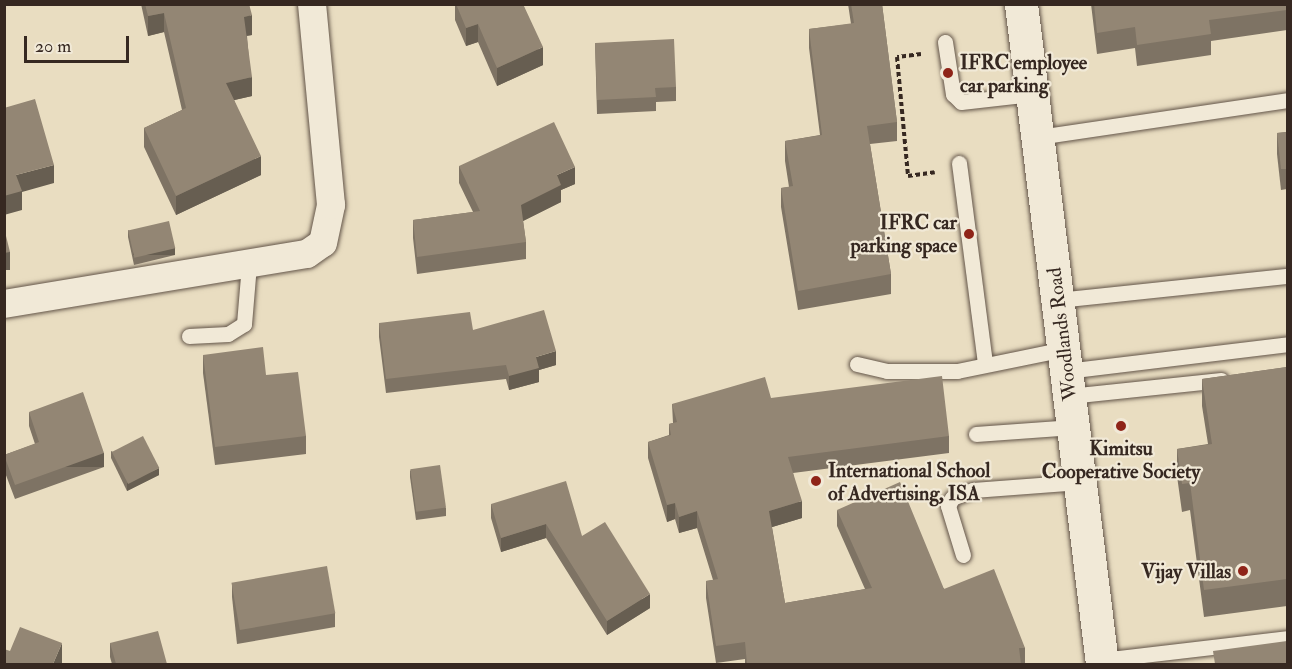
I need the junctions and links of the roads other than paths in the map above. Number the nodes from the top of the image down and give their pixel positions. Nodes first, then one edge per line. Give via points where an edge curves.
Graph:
1 (312, 4) edge
2 (1021, 4) edge
3 (945, 46) road end
4 (1032, 94) junction
5 (1287, 100) edge
6 (1038, 137) junction
7 (959, 166) road end
8 (249, 264) junction
9 (1287, 276) edge
10 (1058, 300) junction
11 (4, 304) edge
12 (189, 336) dead end
13 (1287, 344) edge
14 (985, 363) junction
15 (857, 364) dead end
16 (1241, 378) edge
17 (1068, 386) junction
18 (976, 434) dead end
19 (1080, 482) junction
20 (963, 555) dead end
21 (1287, 638) edge
22 (1102, 662) edge

1 - 8 street via 330,228 323,243 307,254
2 - 4 street, Woodlands Road
3 - 4 lane via 953,94 961,102
4 - 6 street, Woodlands Road
5 - 6 lane
6 - 10 street, Woodlands Road
7 - 14 lane
8 - 11 street
8 - 12 lane via 244,324 228,334
9 - 10 lane
10 - 17 street, Woodlands Road
13 - 17 lane
14 - 15 lane via 945,371 887,371
14 - 17 lane
16 - 17 lane
17 - 18 lane
17 - 19 street, Woodlands Road
19 - 20 lane via 973,490 952,498 948,506
19 - 22 street, Woodlands Road
21 - 22 lane

